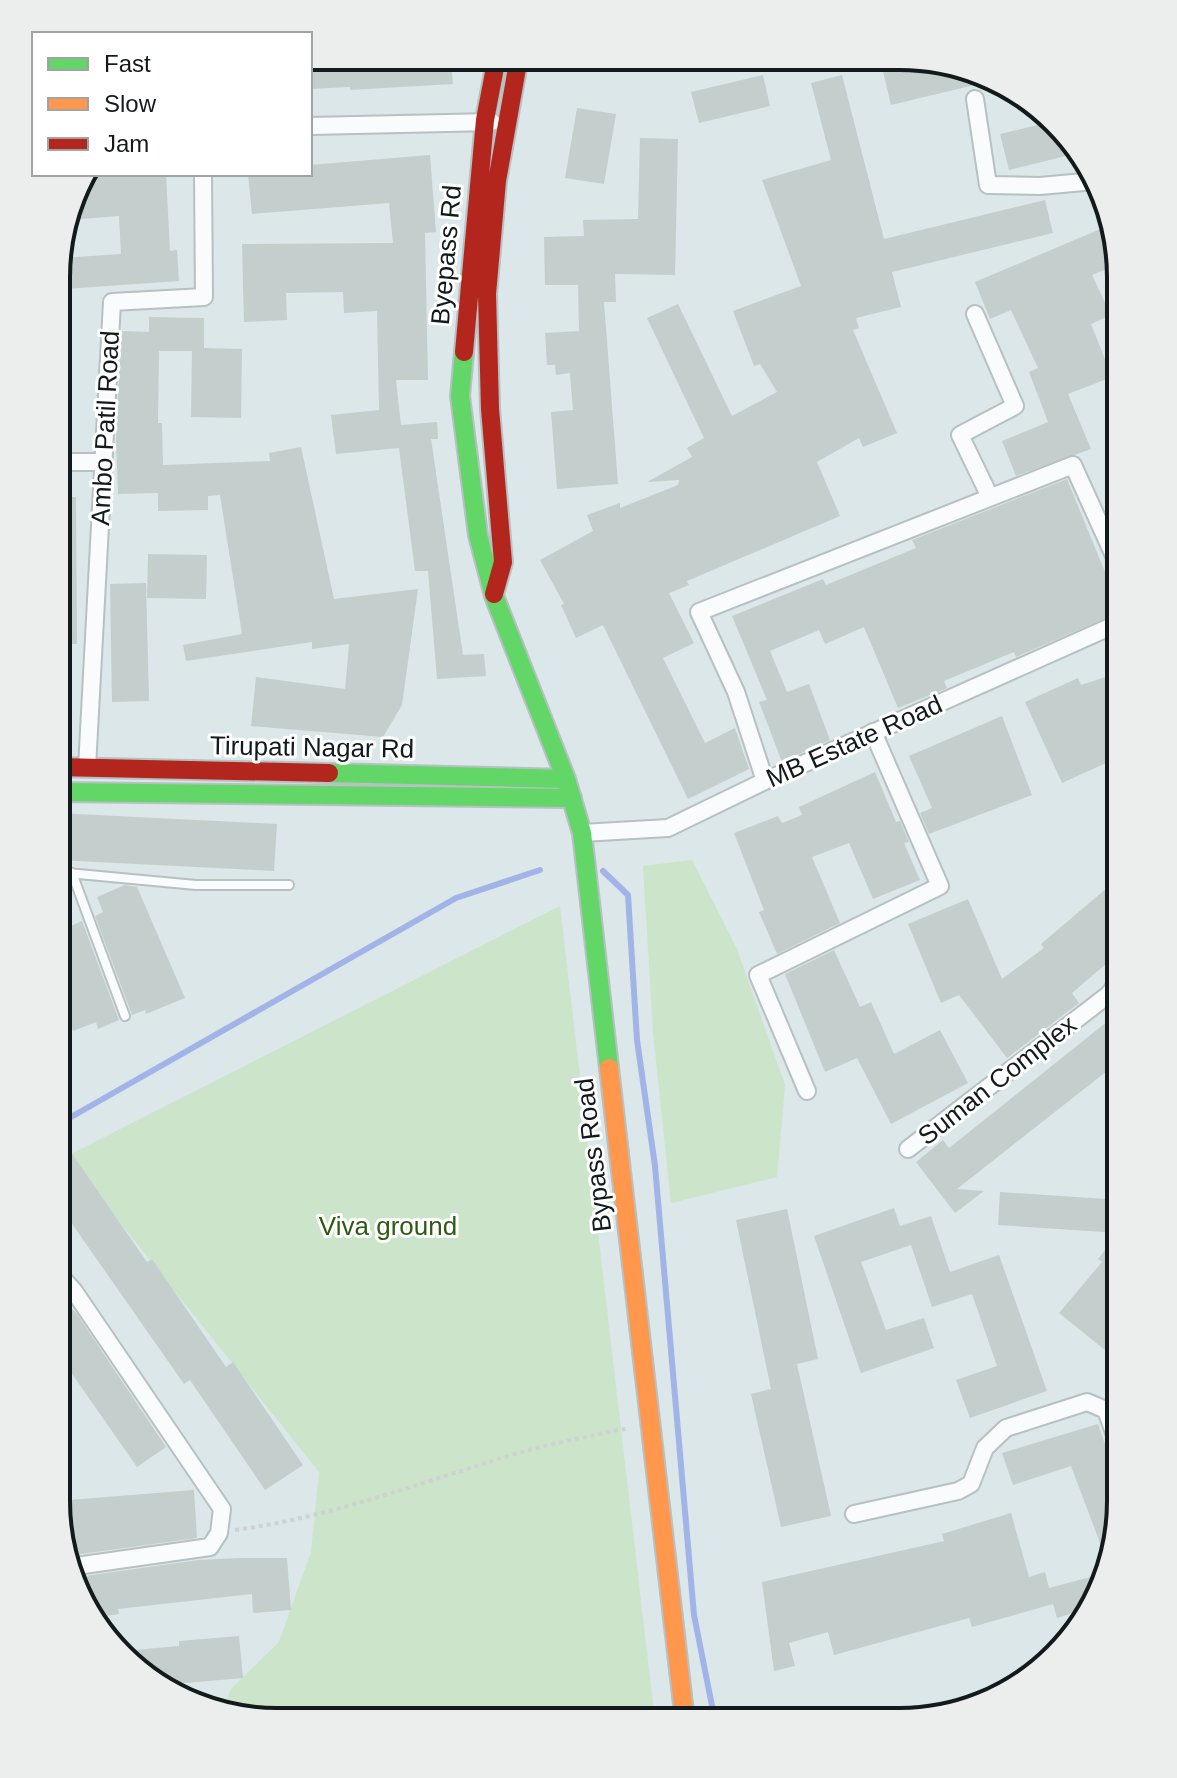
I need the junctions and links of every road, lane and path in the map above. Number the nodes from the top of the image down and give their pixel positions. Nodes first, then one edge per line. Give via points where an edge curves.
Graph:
1 (495, 70) edge
2 (517, 70) edge
3 (975, 99) dead end
4 (485, 120) junction
5 (312, 126) edge
6 (506, 126) junction
7 (203, 176) edge
8 (1083, 182) edge
9 (975, 314) dead end
10 (70, 462) edge
11 (103, 462) junction
12 (990, 497) junction
13 (1107, 540) edge
14 (494, 596) junction
15 (1107, 628) edge
16 (873, 732) junction
17 (70, 767) edge
18 (87, 768) junction
19 (566, 779) junction
20 (765, 781) junction
21 (70, 792) edge
22 (572, 798) junction
23 (582, 833) junction
24 (72, 873) joint
25 (289, 885) dead end
26 (1107, 996) edge
27 (125, 1016) dead end
28 (807, 1091) dead end
29 (908, 1149) dead end
30 (70, 1287) edge
31 (1107, 1413) edge
32 (651, 1423) junction
33 (854, 1514) dead end
34 (219, 1533) junction
35 (81, 1565) edge
36 (684, 1708) edge

1 - 4 main road, Byepass Rd
2 - 6 main road
3 - 8 street via 988,185
4 - 5 street
4 - 6 street
4 - 14 main road, Byepass Rd via 460,396 478,535
6 - 14 main road via 489,257 488,354 503,562
7 - 11 street, Ambo Patil Road via 204,297 112,302
9 - 12 street via 1015,406 960,435
10 - 11 street
11 - 18 street, Ambo Patil Road
12 - 13 street via 1073,465
12 - 20 street via 699,612 736,692
14 - 19 main road, Bypass Road
15 - 16 street, MB Estate Road
16 - 20 street, MB Estate Road
16 - 28 street via 940,886 758,975
17 - 18 main road, Tirupati Nagar Rd
18 - 19 main road, Tirupati Nagar Rd
19 - 22 main road, Bypass Road
20 - 23 street, MB Estate Road via 668,828
21 - 22 main road
22 - 23 main road, Bypass Road
23 - 32 main road, Bypass Road
24 - 25 lane via 196,885
24 - 27 lane
26 - 29 street, Suman Complex
30 - 34 street via 216,1494 222,1509
31 - 33 street via 1087,1402 1006,1428 985,1448 971,1484
32 - 34 path via 518,1453 288,1523
32 - 36 main road, Bypass Road
34 - 35 street via 210,1547

